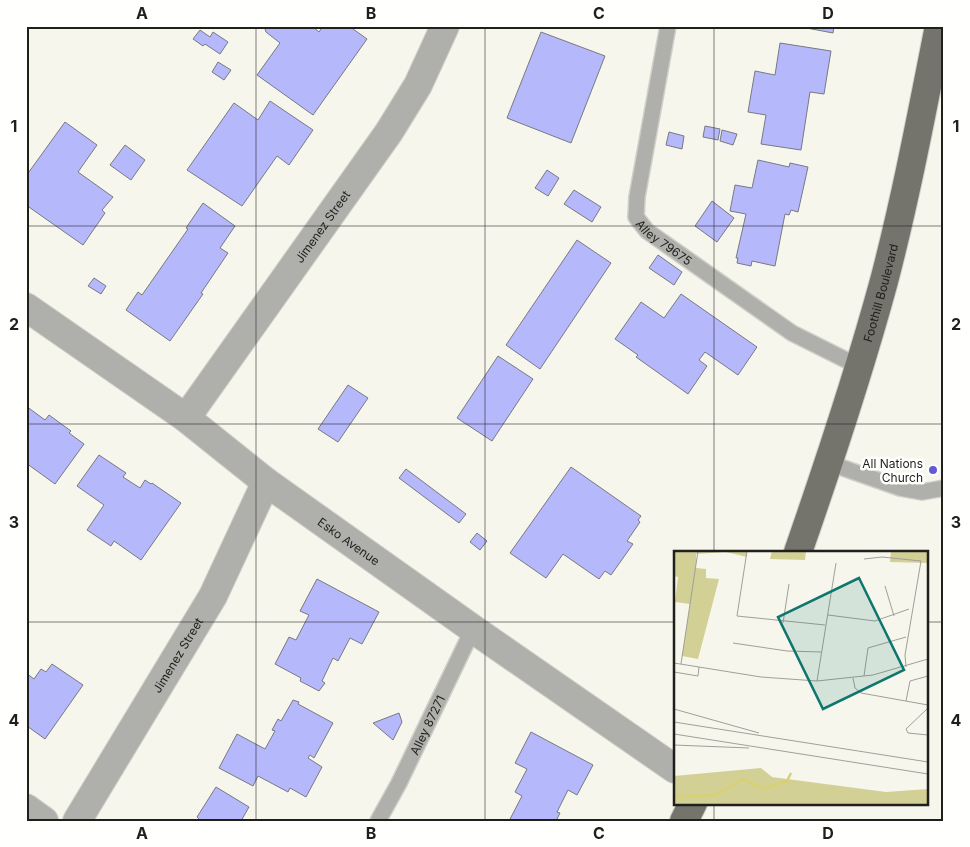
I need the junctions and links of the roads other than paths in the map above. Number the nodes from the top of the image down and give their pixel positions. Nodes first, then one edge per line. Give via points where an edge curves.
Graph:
1 (445, 26) edge
2 (668, 26) edge
3 (939, 26) edge
4 (26, 307) edge
5 (860, 367) junction
6 (186, 418) junction
7 (828, 463) junction
8 (266, 482) junction
9 (944, 488) edge
10 (798, 551) edge
11 (473, 630) junction
12 (674, 768) edge
13 (692, 804) edge
14 (26, 808) edge
15 (44, 821) edge
16 (76, 821) edge
17 (378, 821) edge
18 (684, 821) edge

1 - 6 street, Jimenez Street via 418,86 389,132
2 - 5 lane, Alley 79675 via 636,197 636,216 647,231 792,333
3 - 5 main road, Foothill Boulevard via 906,193
4 - 6 street, Esko Avenue
5 - 7 main road, Foothill Boulevard
6 - 8 street, Esko Avenue
7 - 9 lane via 900,488 922,492
7 - 10 main road, Foothill Boulevard
8 - 11 street, Esko Avenue
8 - 16 street, Jimenez Street via 213,596
11 - 12 street, Esko Avenue
11 - 17 lane, Alley 87271
13 - 18 main road
14 - 15 street

